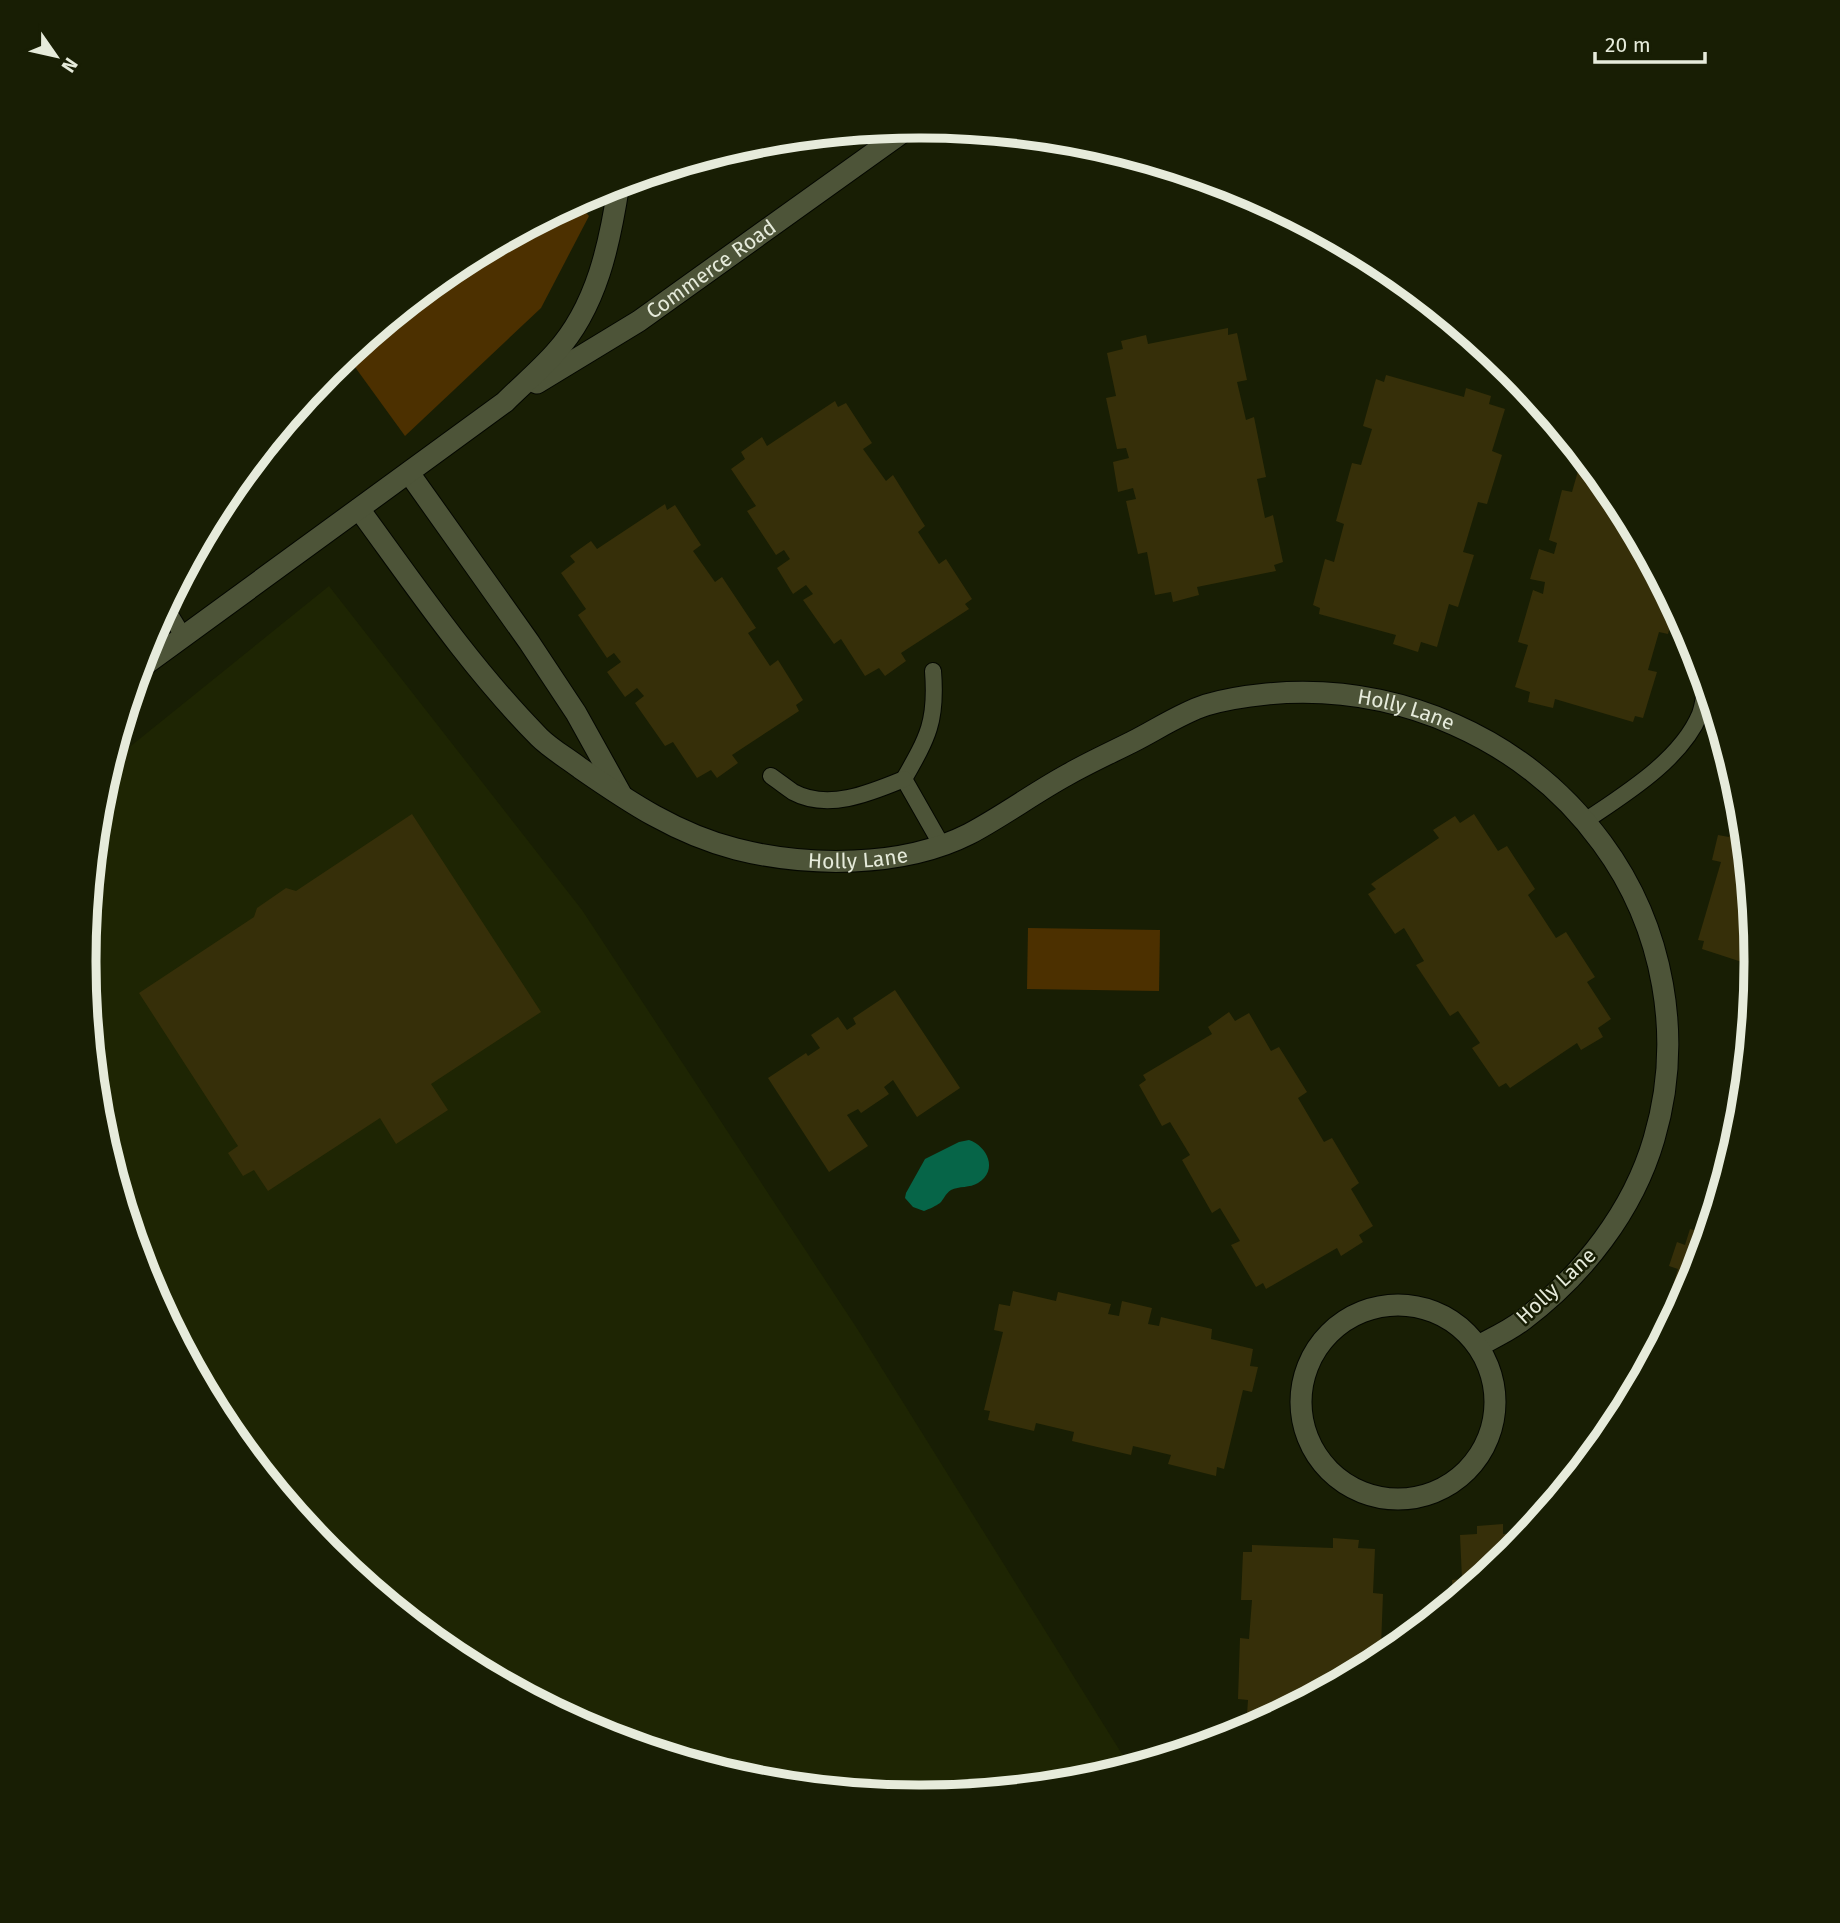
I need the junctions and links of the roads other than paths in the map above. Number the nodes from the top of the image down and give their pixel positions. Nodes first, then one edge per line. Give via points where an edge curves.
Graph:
1 (893, 139) edge
2 (617, 196) edge
3 (505, 402) junction
4 (409, 473) junction
5 (359, 509) junction
6 (172, 618) edge
7 (183, 636) junction
8 (155, 657) edge
9 (933, 671) dead end
10 (1702, 704) edge
11 (771, 776) dead end
12 (904, 779) junction
13 (624, 799) junction
14 (1585, 821) junction
15 (941, 844) junction
16 (1478, 1346) junction

1 - 3 street, Commerce Road via 639,321
2 - 3 street, Commerce Road via 605,261 577,323 556,352
3 - 4 street, Commerce Road
4 - 5 street, Commerce Road
4 - 13 street, Holly Lane via 576,713
5 - 7 street, Commerce Road
5 - 13 street, Holly Lane via 470,659 543,741
6 - 7 lane
7 - 8 street, Commerce Road
9 - 12 lane via 936,701 927,738
10 - 14 lane via 1684,740 1645,780
11 - 12 lane via 795,793 825,801 868,794
12 - 15 lane
13 - 15 street, Holly Lane via 696,836 797,860 860,860
14 - 15 street, Holly Lane via 1528,767 1460,726 1380,699 1292,692 1204,706 1068,774 966,835
14 - 16 street, Holly Lane via 1625,878 1655,949 1668,1026 1663,1103 1640,1176 1602,1242 1578,1271 1521,1322
16 - 16 street via 1456,1323 1427,1309 1395,1304 1364,1311 1336,1327 1315,1351 1303,1382 1301,1413 1310,1444 1328,1471 1354,1489 1384,1499 1417,1498 1447,1486 1472,1466 1488,1438 1495,1407 1491,1375

